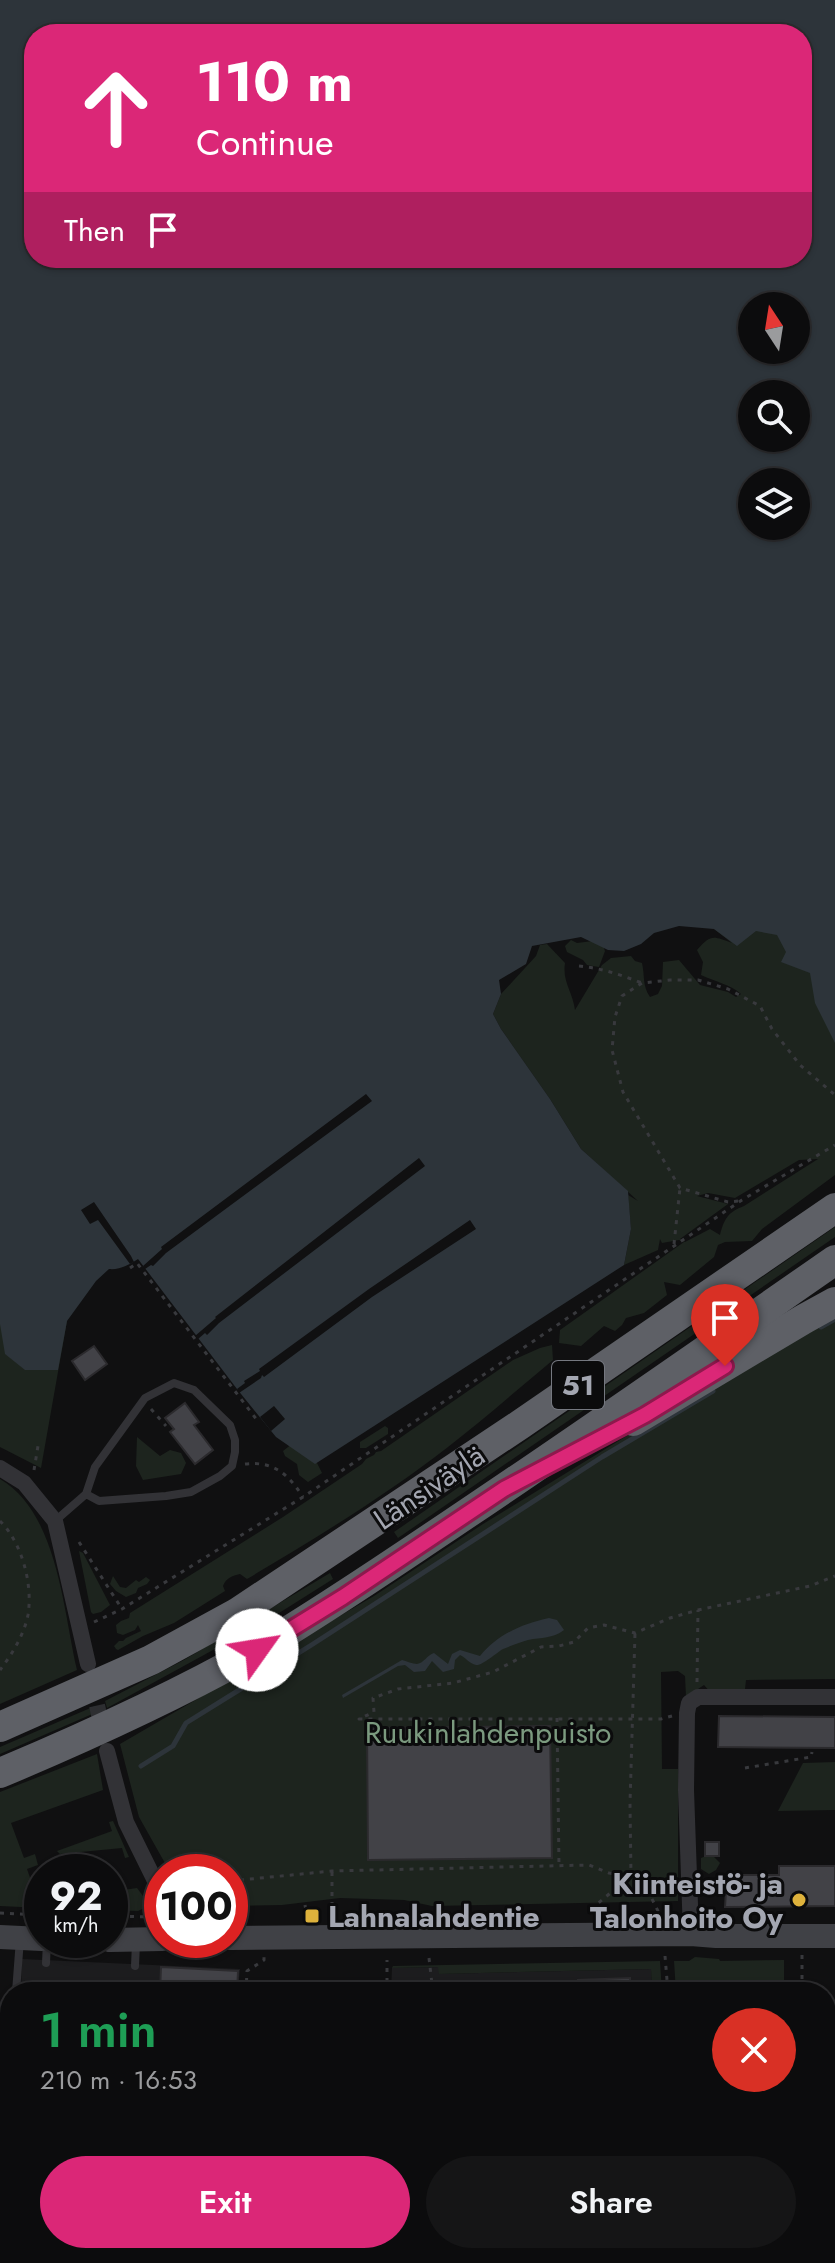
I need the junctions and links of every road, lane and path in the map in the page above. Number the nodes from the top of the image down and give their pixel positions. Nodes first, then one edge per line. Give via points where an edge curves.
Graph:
1 (579, 966) dead end
2 (642, 983) junction
3 (835, 1095) edge
4 (835, 1145) edge
5 (680, 1188) junction
6 (742, 1200) junction
7 (835, 1208) edge
8 (674, 1246) junction
9 (835, 1260) edge
10 (130, 1268) dead end
11 (835, 1302) edge
12 (144, 1400) junction
13 (260, 1421) dead end
14 (166, 1426) dead end
15 (38, 1446) dead end
16 (232, 1466) junction
17 (0, 1468) edge
18 (34, 1470) dead end
19 (504, 1489) junction
20 (86, 1494) junction
21 (303, 1497) junction
22 (0, 1521) edge
23 (55, 1521) junction
24 (79, 1542) dead end
25 (835, 1576) edge
26 (122, 1609) junction
27 (698, 1610) junction
28 (80, 1627) junction
29 (635, 1633) junction
30 (88, 1664) tunnel mouth
31 (0, 1670) edge
32 (698, 1697) junction
33 (835, 1697) edge
34 (687, 1713) junction
35 (557, 1718) junction
36 (632, 1718) junction
37 (0, 1727) edge
38 (107, 1751) tunnel mouth
39 (812, 1752) dead end
40 (745, 1768) dead end
41 (0, 1773) edge
42 (144, 1858) edge
43 (559, 1866) junction
44 (332, 1871) junction
45 (631, 1876) junction
46 (248, 1879) edge
47 (643, 1881) junction
48 (689, 1894) junction
49 (305, 1905) dead end
50 (332, 1906) dead end
51 (591, 1909) dead end
52 (658, 1909) dead end
53 (306, 1911) dead end
54 (0, 1913) edge
55 (24, 1914) edge
56 (691, 1934) junction
57 (144, 1936) edge
58 (835, 1936) edge
59 (248, 1938) edge
60 (264, 1938) junction
61 (128, 1940) edge
62 (136, 1940) junction
63 (802, 1955) dead end
64 (664, 1956) dead end
65 (26, 1958) edge
66 (429, 1958) dead end
67 (387, 1960) dead end
68 (135, 1966) dead end
69 (19, 1982) edge
70 (246, 1982) edge
71 (387, 1982) edge
72 (432, 1982) edge
73 (667, 1982) edge
74 (802, 1982) edge

1 - 2 path
2 - 3 path via 698,980 760,1006 800,1065
2 - 5 path via 622,996 612,1050 623,1092
4 - 6 path
5 - 6 path via 728,1202
5 - 8 path
6 - 8 path
7 - 37 highway, Länsiväylä / 51 via 237,1613 151,1660
8 - 21 path
9 - 19 highway, Länsiväylä / 51
10 - 13 path via 137,1263
11 - 19 highway via 645,1415
12 - 14 path
12 - 16 lane via 174,1383 194,1390 230,1425 235,1440
12 - 20 lane via 95,1467
15 - 18 path
16 - 20 lane via 191,1492 99,1501
16 - 21 path via 259,1463 284,1472
17 - 23 street via 24,1483
19 - 41 highway, Länsiväylä / 51 via 257,1650 160,1701
20 - 23 lane
21 - 26 path
22 - 31 path via 22,1559 29,1601 23,1632
23 - 28 street
24 - 26 path
25 - 27 path
26 - 28 path
27 - 29 path
27 - 32 path
28 - 30 street
29 - 35 path via 604,1625 588,1628 574,1642 541,1647 493,1672 373,1698 374,1712 359,1719
29 - 36 path
32 - 33 street
32 - 34 street via 689,1703
34 - 36 path
34 - 48 street
35 - 36 path
35 - 43 path
36 - 45 path
38 - 42 street via 126,1822
39 - 40 path via 811,1757
43 - 44 path
43 - 45 path via 589,1865
44 - 46 path
44 - 50 path
45 - 47 path
45 - 51 path
47 - 48 path
47 - 52 path
48 - 56 street
49 - 53 path
54 - 55 path
56 - 58 main road
56 - 60 main road
57 - 62 main road
59 - 60 main road
60 - 70 path via 264,1960 247,1971
61 - 62 main road
62 - 68 lane
63 - 74 path
64 - 73 path
65 - 69 lane
66 - 72 path
67 - 71 path

